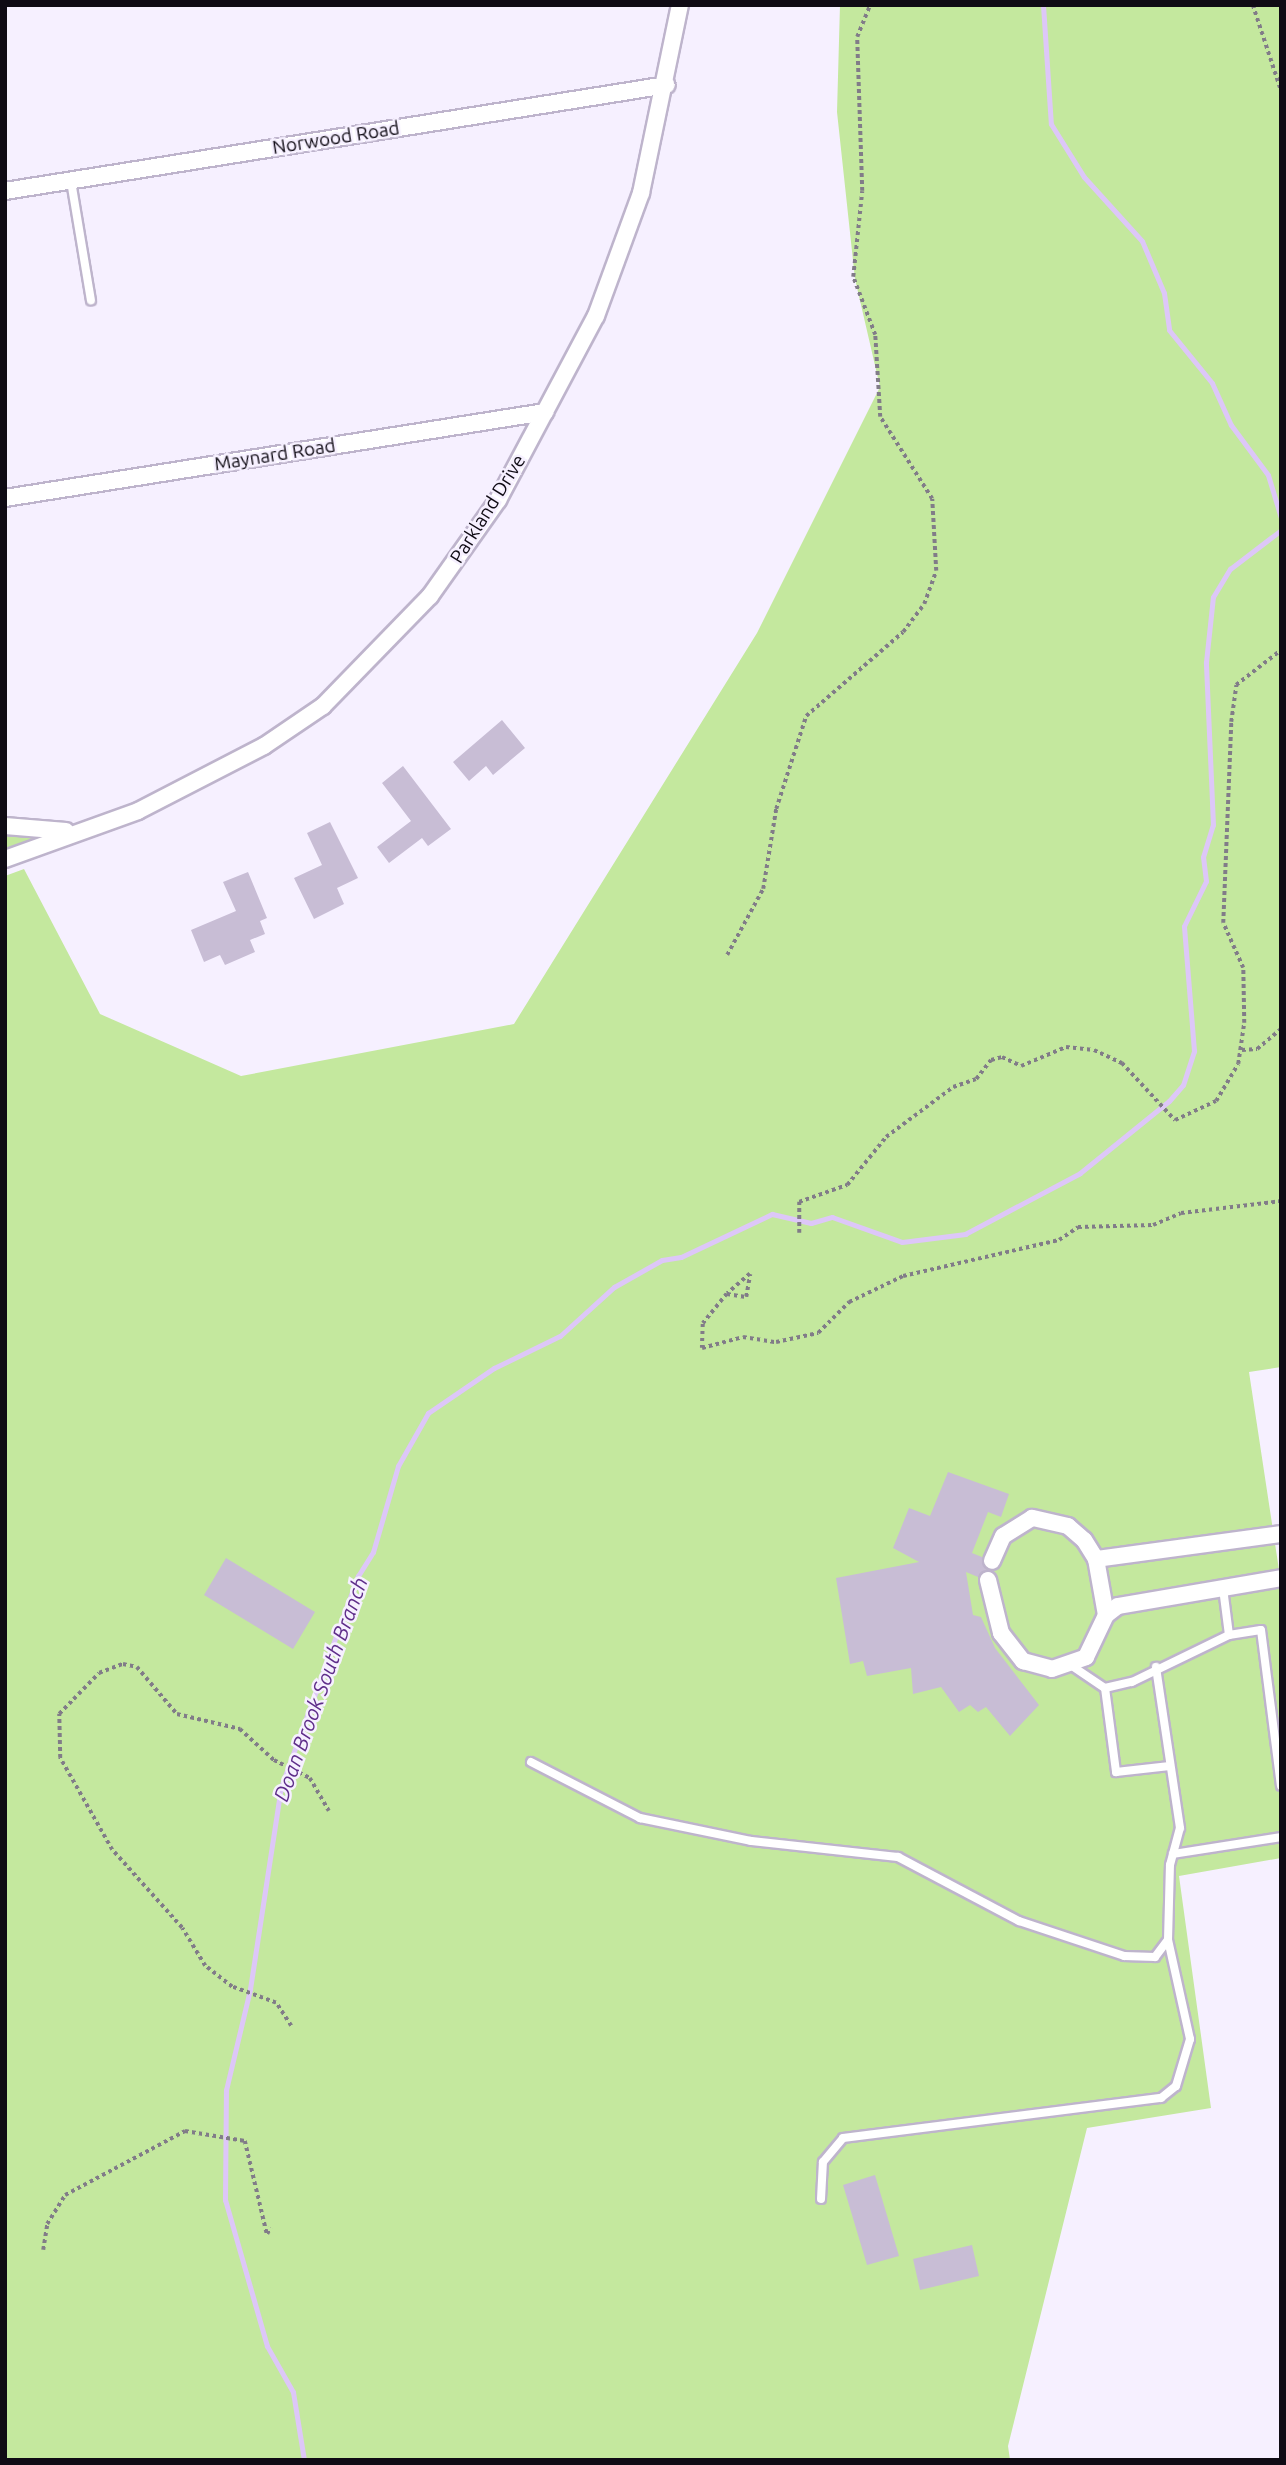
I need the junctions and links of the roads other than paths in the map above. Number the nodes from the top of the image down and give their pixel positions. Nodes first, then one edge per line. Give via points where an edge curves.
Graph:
1 (680, 5) edge
2 (667, 85) junction
3 (71, 181) junction
4 (5, 191) edge
5 (91, 300) dead end
6 (545, 412) junction
7 (5, 498) edge
8 (5, 826) edge
9 (69, 831) junction
10 (5, 859) edge
11 (1281, 1534) edge
12 (1097, 1559) junction
13 (992, 1561) dead end
14 (1281, 1578) edge
15 (988, 1580) dead end
16 (1223, 1588) junction
17 (1106, 1615) junction
18 (1229, 1635) junction
19 (1072, 1666) junction
20 (1156, 1667) junction
21 (1105, 1688) junction
22 (531, 1762) dead end
23 (1170, 1766) junction
24 (1281, 1786) edge
25 (1281, 1837) edge
26 (1173, 1854) junction
27 (1168, 1940) junction
28 (821, 2199) dead end

1 - 2 street, Parkland Drive
2 - 3 street, Norwood Road
2 - 6 street, Parkland Drive via 616,268
3 - 4 street, Norwood Road
3 - 5 lane
6 - 7 street, Maynard Road
6 - 9 street, Parkland Drive via 467,547 372,662 323,706 197,785
8 - 9 street, Parkland Drive
9 - 10 street, Parkland Drive
11 - 12 street
12 - 13 street via 1068,1526 1032,1518 1003,1536
12 - 17 street
14 - 16 street
15 - 19 street via 1010,1648 1040,1668
16 - 17 street via 1118,1606
16 - 18 lane
17 - 19 street via 1086,1657
18 - 20 lane
18 - 24 lane via 1261,1630
19 - 21 lane
20 - 21 lane
20 - 23 lane
21 - 23 lane via 1116,1772
22 - 27 lane via 640,1818 751,1841 898,1857 1019,1921 1124,1956 1155,1957
23 - 26 lane via 1180,1828
25 - 26 lane
26 - 27 lane
27 - 28 lane via 1190,2039 1175,2086 1161,2098 843,2138 823,2162

